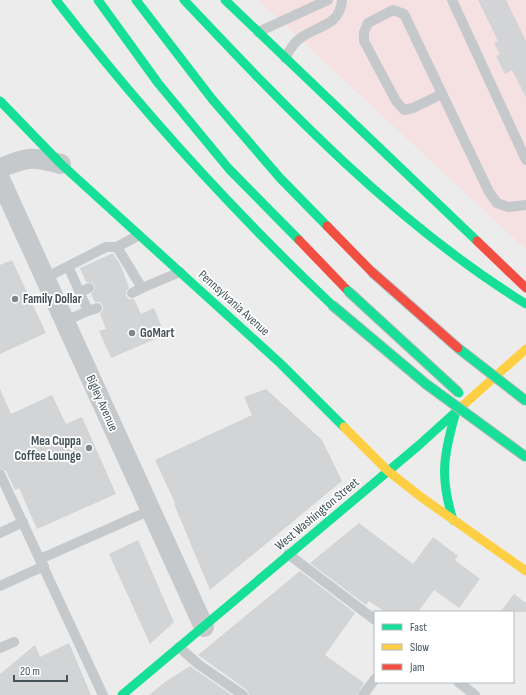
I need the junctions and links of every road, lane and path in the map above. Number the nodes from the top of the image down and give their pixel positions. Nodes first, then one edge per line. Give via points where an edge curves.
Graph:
1 (56, 0) edge
2 (98, 0) edge
3 (136, 0) edge
4 (184, 0) edge
5 (224, 0) edge
6 (328, 0) edge
7 (342, 0) edge
8 (452, 0) edge
9 (258, 32) junction
10 (285, 58) junction
11 (442, 94) junction
12 (0, 101) edge
13 (526, 160) edge
14 (61, 164) junction
15 (0, 168) edge
16 (0, 179) edge
17 (526, 205) edge
18 (139, 235) junction
19 (117, 247) junction
20 (68, 266) junction
21 (180, 272) junction
22 (45, 278) junction
23 (142, 288) junction
24 (526, 288) edge
25 (132, 293) dead end
26 (526, 304) edge
27 (65, 321) junction
28 (526, 349) edge
29 (516, 368) dead end
30 (502, 372) junction
31 (526, 401) edge
32 (455, 415) junction
33 (526, 455) edge
34 (388, 471) junction
35 (0, 474) edge
36 (151, 510) junction
37 (454, 520) junction
38 (23, 522) junction
39 (0, 533) edge
40 (288, 554) junction
41 (42, 563) junction
42 (526, 571) edge
43 (0, 586) edge
44 (374, 619) edge
45 (204, 627) junction
46 (14, 642) dead end
47 (179, 647) junction
48 (0, 648) edge
49 (374, 680) edge
50 (459, 683) edge
51 (103, 695) edge
52 (122, 695) edge
53 (243, 695) edge
54 (363, 695) edge
55 (475, 695) edge

1 - 33 main road, bridge via 83,36 194,166 270,246 332,305 426,384
2 - 33 main road, bridge via 158,83 229,169 348,291
3 - 31 main road, bridge via 212,100 280,178 372,272 460,350
4 - 26 main road via 366,184 437,243
5 - 9 main road
6 - 9 lane
7 - 10 lane via 341,10 333,21 296,41
8 - 13 lane
9 - 10 main road
10 - 24 main road
11 - 11 lane via 404,14 393,10 368,22 364,41 396,101 404,110
11 - 17 lane via 489,192 497,203 508,207
12 - 14 main road, Pennsylvania Avenue
14 - 15 street via 40,158 27,158
14 - 18 main road, Pennsylvania Avenue
16 - 22 street, Bigley Avenue
18 - 19 lane
18 - 21 main road, Pennsylvania Avenue
19 - 20 lane via 106,246
19 - 23 lane via 126,270
20 - 22 lane
20 - 27 lane via 93,309
21 - 23 lane
21 - 34 main road, Pennsylvania Avenue via 281,364
22 - 27 street, Bigley Avenue
23 - 25 lane
27 - 36 street, Bigley Avenue
28 - 30 main road, West Washington Street
29 - 30 main road
30 - 32 main road, West Washington Street
32 - 34 main road, West Washington Street
32 - 37 main road via 442,467 446,499
34 - 37 main road, Pennsylvania Avenue
34 - 40 main road, West Washington Street
35 - 38 lane
36 - 41 lane
36 - 45 street, Bigley Avenue
37 - 42 main road, Pennsylvania Avenue
38 - 39 lane
38 - 41 lane
40 - 44 lane
40 - 45 main road, West Washington Street
41 - 43 lane
41 - 51 lane
45 - 47 main road, West Washington Street
46 - 48 lane
47 - 52 main road, West Washington Street
47 - 53 lane via 198,664
49 - 54 lane
50 - 55 lane

